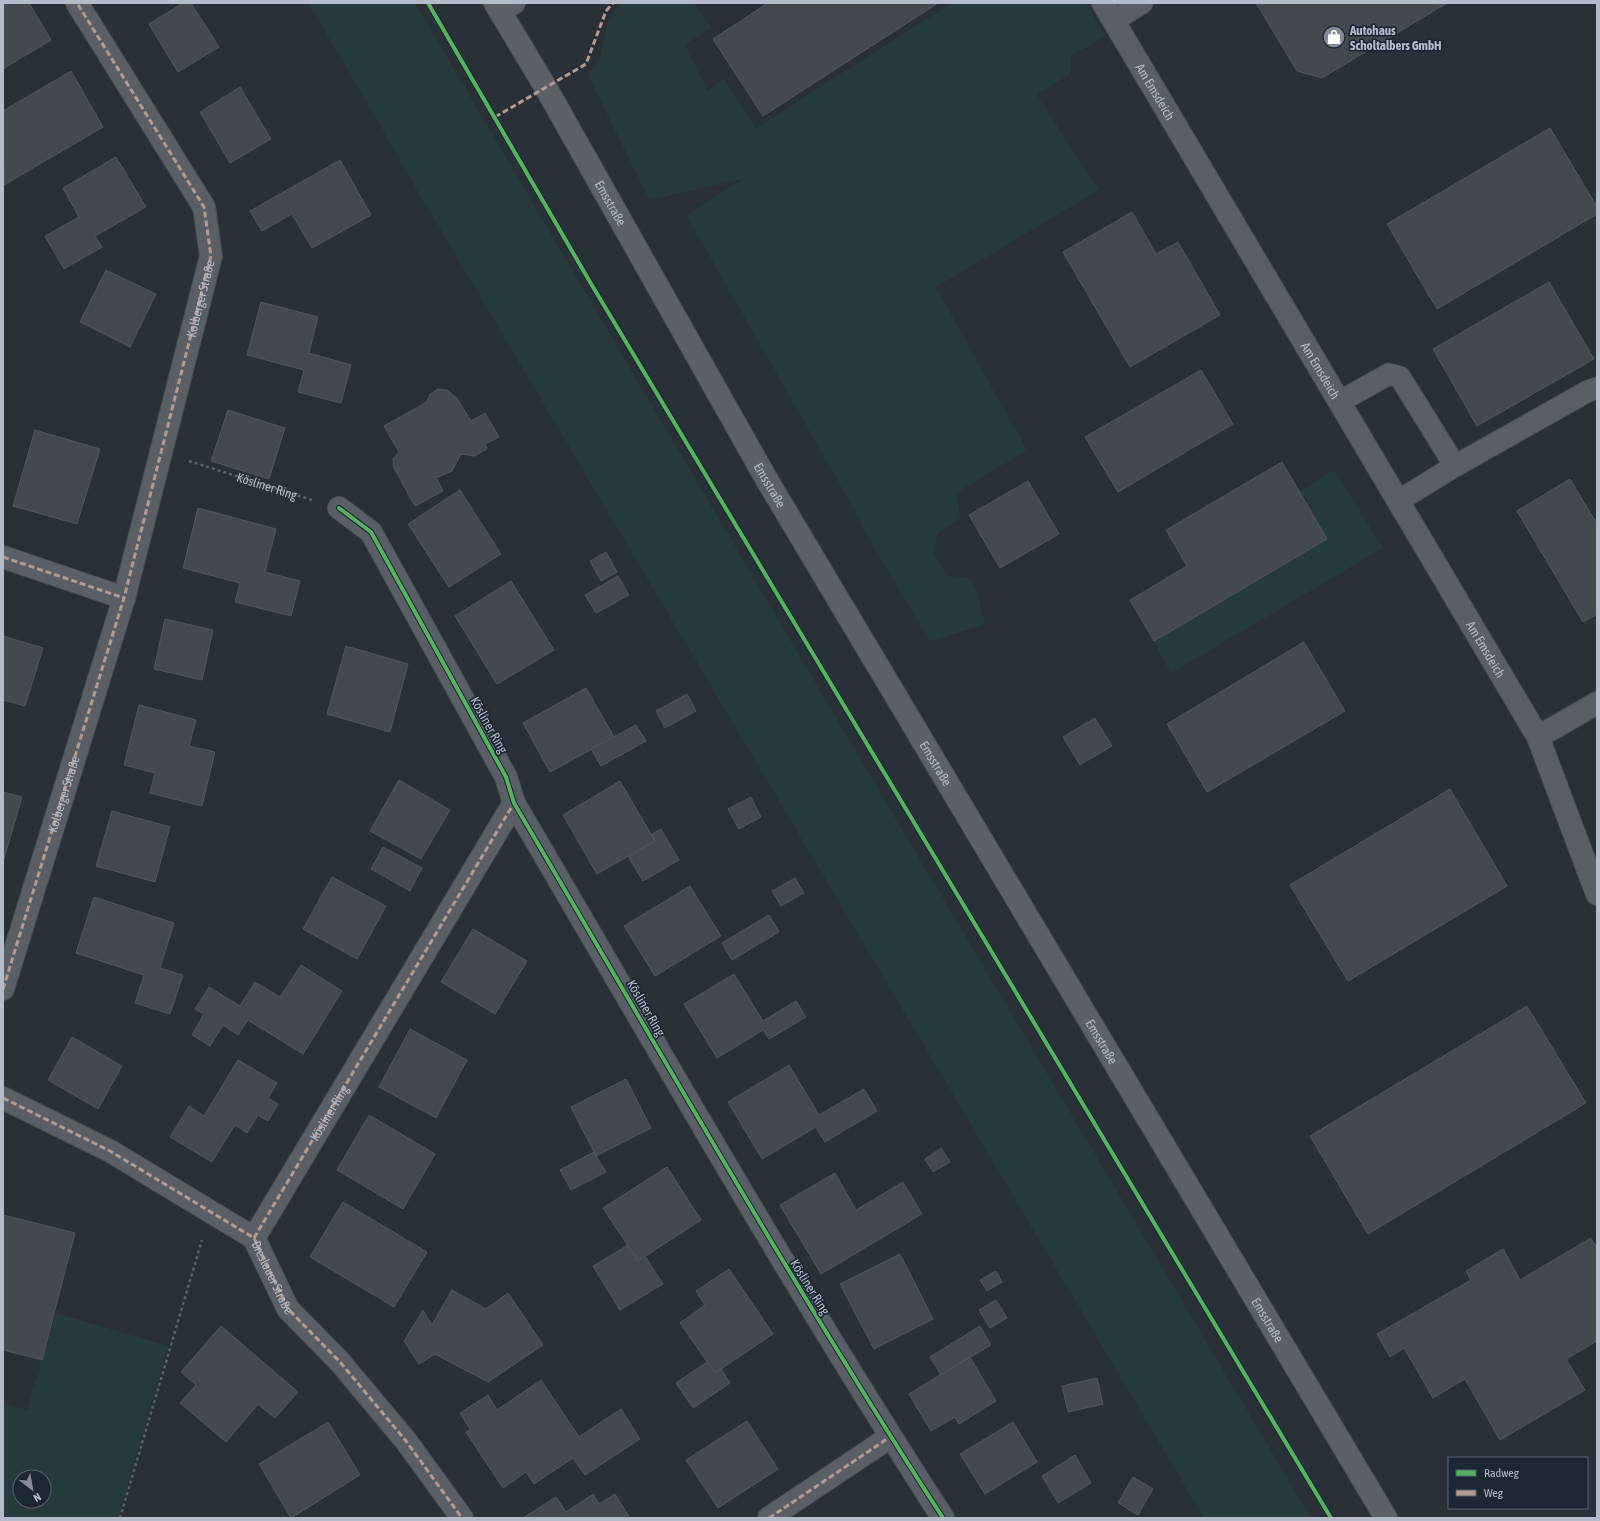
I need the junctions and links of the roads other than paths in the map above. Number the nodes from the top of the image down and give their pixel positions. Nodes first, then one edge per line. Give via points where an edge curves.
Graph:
1 (77, 3) edge
2 (1142, 3) edge
3 (503, 6) edge
4 (1108, 12) edge
5 (1597, 388) edge
6 (1339, 402) junction
7 (1455, 466) junction
8 (1398, 501) junction
9 (339, 508) road end
10 (3, 557) edge
11 (124, 598) junction
12 (1597, 703) edge
13 (1538, 737) junction
14 (514, 803) junction
15 (1597, 894) edge
16 (3, 989) edge
17 (3, 1098) edge
18 (254, 1238) junction
19 (890, 1436) junction
20 (462, 1518) edge
21 (769, 1518) edge
22 (943, 1518) edge
23 (1386, 1518) edge

1 - 11 street, Kolberger Straße via 204,207 211,256
2 - 4 lane
3 - 23 main road, Emsstraße via 553,101 767,480
4 - 6 street, Am Emsdeich
5 - 7 lane
6 - 7 lane via 1389,374 1400,378
6 - 8 street, Am Emsdeich
7 - 8 lane
8 - 13 street, Am Emsdeich
9 - 14 street, Kösliner Ring via 370,532 506,777
10 - 11 street
11 - 16 street, Kolberger Straße
12 - 13 street
13 - 15 street, Am Emsdeich
14 - 18 street, Kösliner Ring
14 - 19 street, Kösliner Ring via 777,1252
17 - 18 street, Breslauer Straße via 110,1151
18 - 20 street, Breslauer Straße via 288,1309 340,1362 406,1441
19 - 21 street
19 - 22 street, Kösliner Ring

